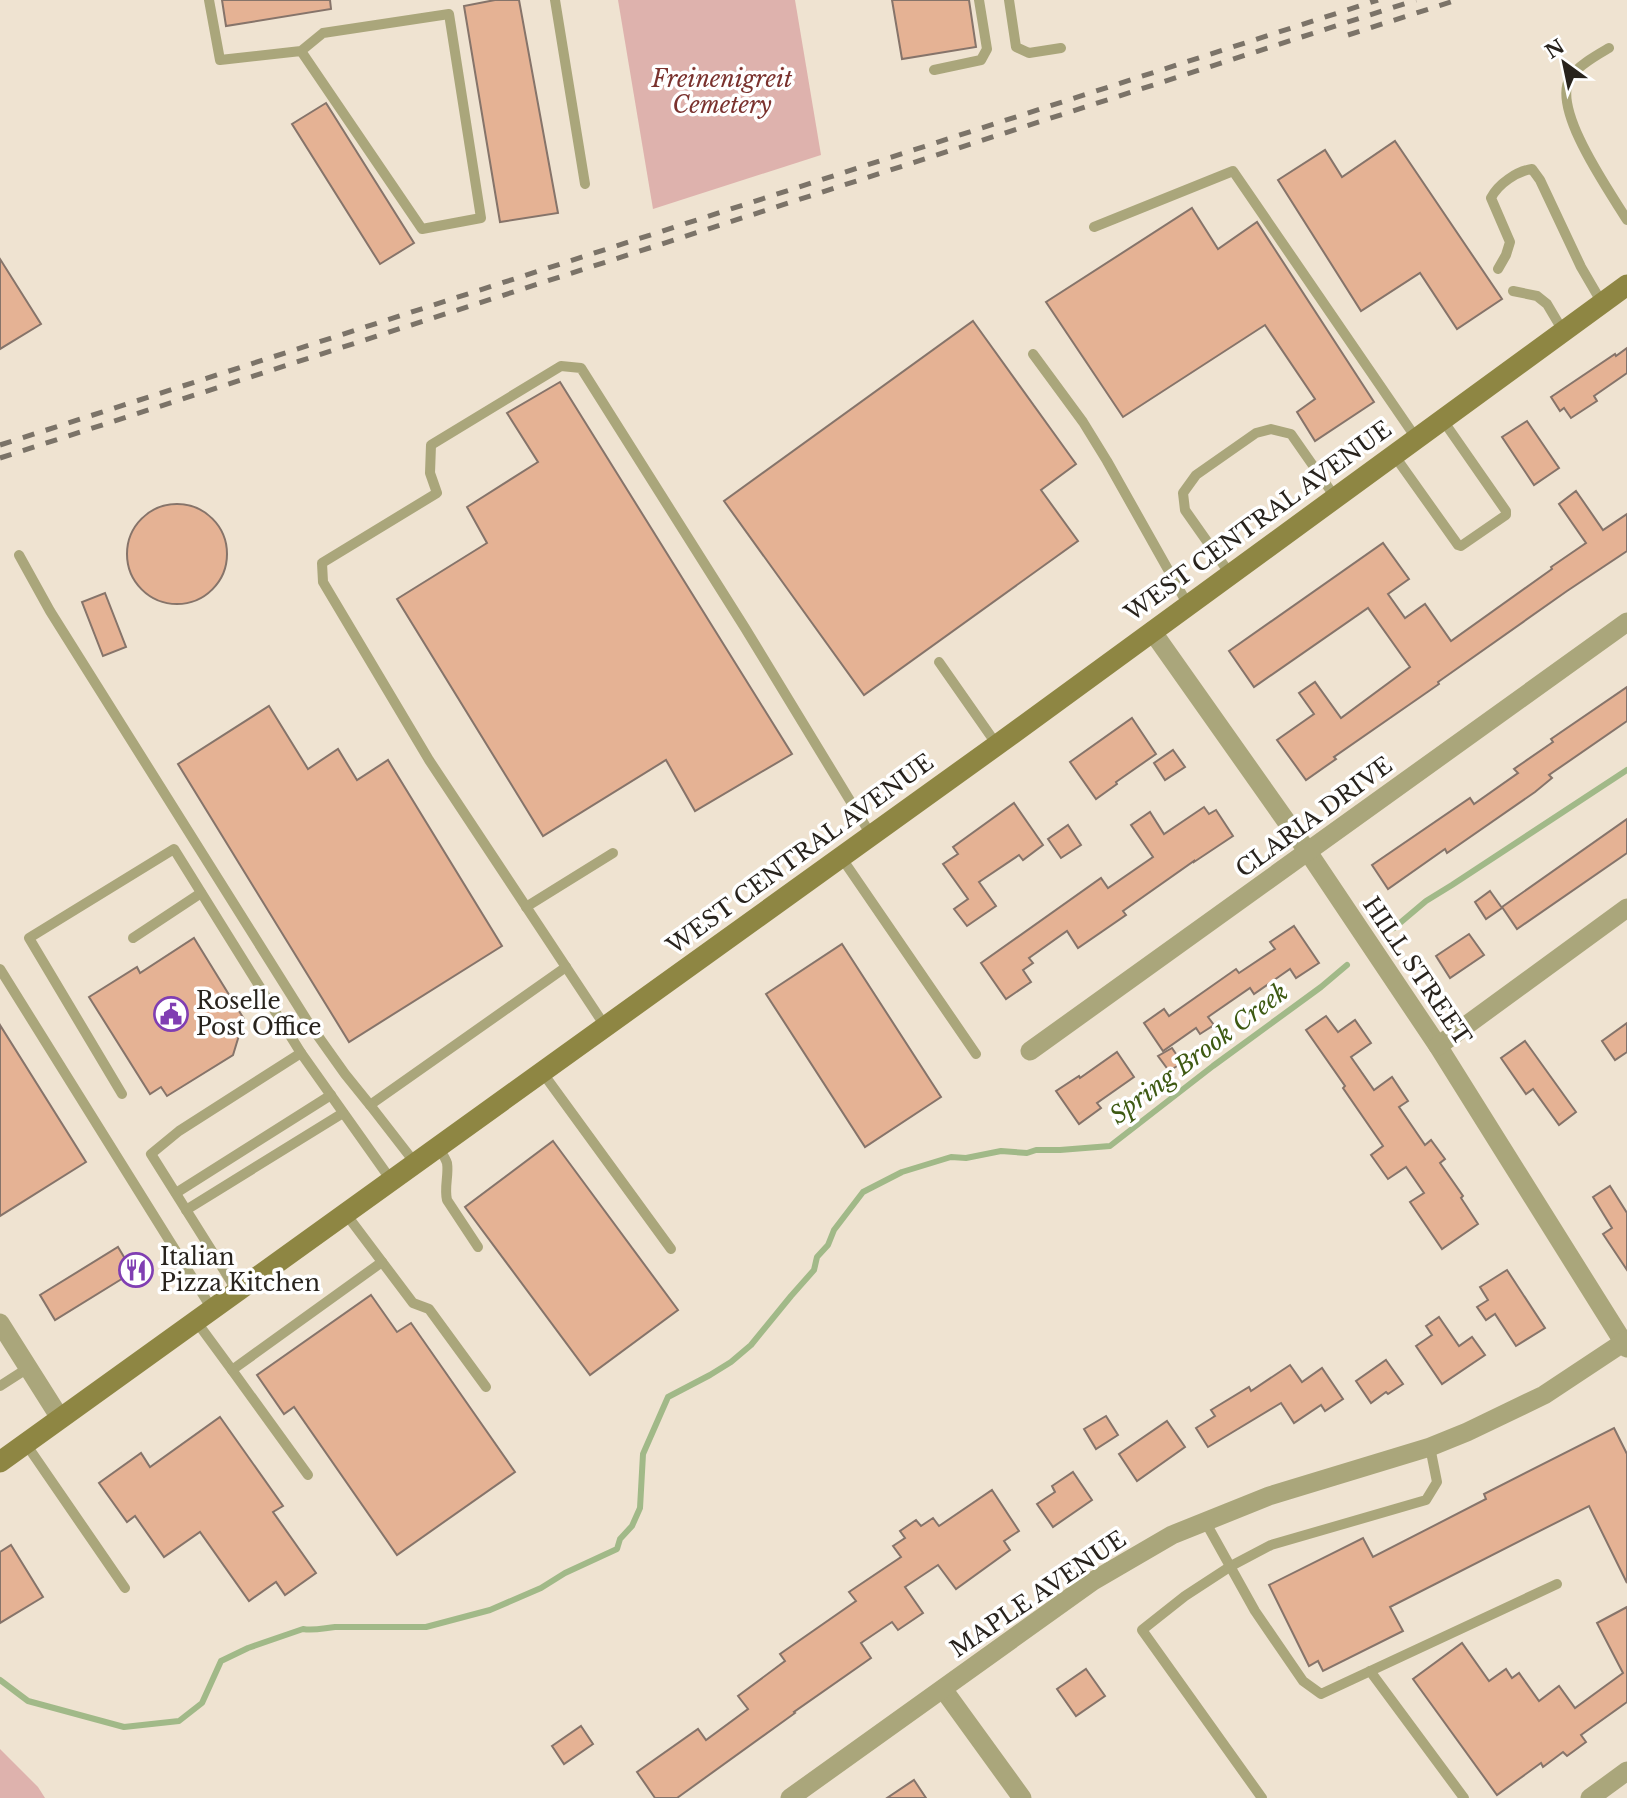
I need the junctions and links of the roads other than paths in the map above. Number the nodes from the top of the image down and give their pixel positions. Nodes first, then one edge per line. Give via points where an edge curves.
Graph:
1 (209, 0) edge
2 (555, 0) edge
3 (979, 0) edge
4 (1009, 0) edge
5 (1061, 48) dead end
6 (1609, 48) dead end
7 (301, 51) junction
8 (933, 70) dead end
9 (585, 184) dead end
10 (1627, 220) edge
11 (1094, 227) dead end
12 (1498, 269) dead end
13 (1627, 285) edge
14 (1513, 291) dead end
15 (1602, 303) junction
16 (1563, 331) junction
17 (1032, 355) dead end
18 (1442, 419) junction
19 (1416, 438) junction
20 (1393, 455) junction
21 (1335, 497) junction
22 (19, 555) dead end
23 (1230, 574) junction
24 (1188, 605) junction
25 (1627, 622) edge
26 (1152, 631) junction
27 (939, 662) dead end
28 (997, 745) junction
29 (871, 835) junction
30 (1308, 852) junction
31 (613, 853) dead end
32 (841, 857) junction
33 (201, 893) junction
34 (526, 907) junction
35 (1627, 908) edge
36 (133, 938) dead end
37 (566, 967) junction
38 (0, 969) edge
39 (605, 1026) junction
40 (1438, 1046) junction
41 (1030, 1051) dead end
42 (301, 1053) junction
43 (976, 1054) dead end
44 (542, 1072) junction
45 (122, 1094) dead end
46 (331, 1095) junction
47 (370, 1105) junction
48 (344, 1113) junction
49 (438, 1147) junction
50 (415, 1163) junction
51 (391, 1180) junction
52 (176, 1193) junction
53 (186, 1210) junction
54 (345, 1213) junction
55 (478, 1247) dead end
56 (671, 1249) dead end
57 (382, 1262) junction
58 (237, 1292) junction
59 (204, 1315) junction
60 (0, 1323) edge
61 (1626, 1343) edge
62 (28, 1368) junction
63 (232, 1370) junction
64 (0, 1386) edge
65 (485, 1387) dead end
66 (60, 1419) junction
67 (25, 1443) junction
68 (1430, 1447) junction
69 (0, 1462) edge
70 (308, 1475) dead end
71 (1206, 1523) junction
72 (1231, 1566) junction
73 (1557, 1584) dead end
74 (125, 1588) dead end
75 (1370, 1671) junction
76 (943, 1689) junction
77 (1627, 1771) edge
78 (790, 1798) edge
79 (1022, 1798) edge
80 (1262, 1798) edge
81 (1464, 1798) edge
82 (1590, 1798) edge

1 - 7 lane via 220,60
2 - 9 lane
3 - 8 lane via 987,49 981,60
4 - 5 lane via 1016,47 1029,53
6 - 10 lane via 1570,78 1566,96 1583,148
7 - 7 lane via 422,229 481,218 449,14 323,33
11 - 19 lane via 1233,171
12 - 15 lane via 1510,242 1491,198 1522,170 1532,169
13 - 15 street, WEST CENTRAL AVENUE
14 - 16 lane via 1537,296
15 - 16 street, WEST CENTRAL AVENUE
16 - 18 street, WEST CENTRAL AVENUE
17 - 24 lane via 1083,422
18 - 19 street, WEST CENTRAL AVENUE
18 - 20 lane via 1506,515 1458,545
19 - 20 street, WEST CENTRAL AVENUE
20 - 21 street, WEST CENTRAL AVENUE
21 - 23 street, WEST CENTRAL AVENUE
21 - 23 lane via 1291,434 1271,429 1256,433 1196,475 1184,493 1185,510
22 - 47 lane via 308,1022
23 - 24 street, WEST CENTRAL AVENUE
24 - 26 street, WEST CENTRAL AVENUE
25 - 30 street, CLARIA DRIVE
26 - 28 street, WEST CENTRAL AVENUE
26 - 30 street, HILL STREET
27 - 28 lane
28 - 29 street, WEST CENTRAL AVENUE
29 - 32 street, WEST CENTRAL AVENUE
29 - 34 lane via 581,368 561,366 431,445 430,473 437,493 323,563 323,582 330,594 429,760
30 - 40 street, HILL STREET
30 - 41 street, CLARIA DRIVE
31 - 34 lane
32 - 39 street, WEST CENTRAL AVENUE
32 - 43 lane
33 - 36 lane
33 - 42 lane
33 - 45 lane via 174,849 29,938
34 - 37 lane
35 - 40 street
37 - 39 lane
37 - 47 lane
38 - 59 lane
39 - 44 street, WEST CENTRAL AVENUE
40 - 61 street, HILL STREET
42 - 46 lane
42 - 52 lane via 179,1130 151,1154
44 - 49 street, WEST CENTRAL AVENUE
44 - 56 lane
46 - 48 lane
46 - 52 lane
47 - 50 lane
48 - 51 lane
48 - 53 lane
49 - 50 street, WEST CENTRAL AVENUE
49 - 55 lane via 446,1161 447,1200
50 - 51 street, WEST CENTRAL AVENUE
51 - 54 street, WEST CENTRAL AVENUE
52 - 53 lane
53 - 58 lane
54 - 57 lane
54 - 58 street, WEST CENTRAL AVENUE
57 - 63 lane
57 - 65 lane via 413,1303 429,1309
58 - 59 street, WEST CENTRAL AVENUE
59 - 63 lane
59 - 66 street, WEST CENTRAL AVENUE
60 - 62 street
61 - 68 street, MAPLE AVENUE via 1544,1395
62 - 64 lane
62 - 66 street
63 - 70 lane
66 - 67 street, WEST CENTRAL AVENUE
67 - 69 street, WEST CENTRAL AVENUE
67 - 74 lane
68 - 71 street, MAPLE AVENUE via 1269,1496
68 - 72 lane via 1437,1482 1426,1500 1270,1545
71 - 72 lane
71 - 76 street, MAPLE AVENUE via 1172,1535 1093,1581
72 - 75 lane via 1255,1611 1303,1681 1321,1694
72 - 80 lane via 1142,1630
73 - 75 lane
75 - 81 lane
76 - 78 street, MAPLE AVENUE
76 - 79 street
77 - 82 street

